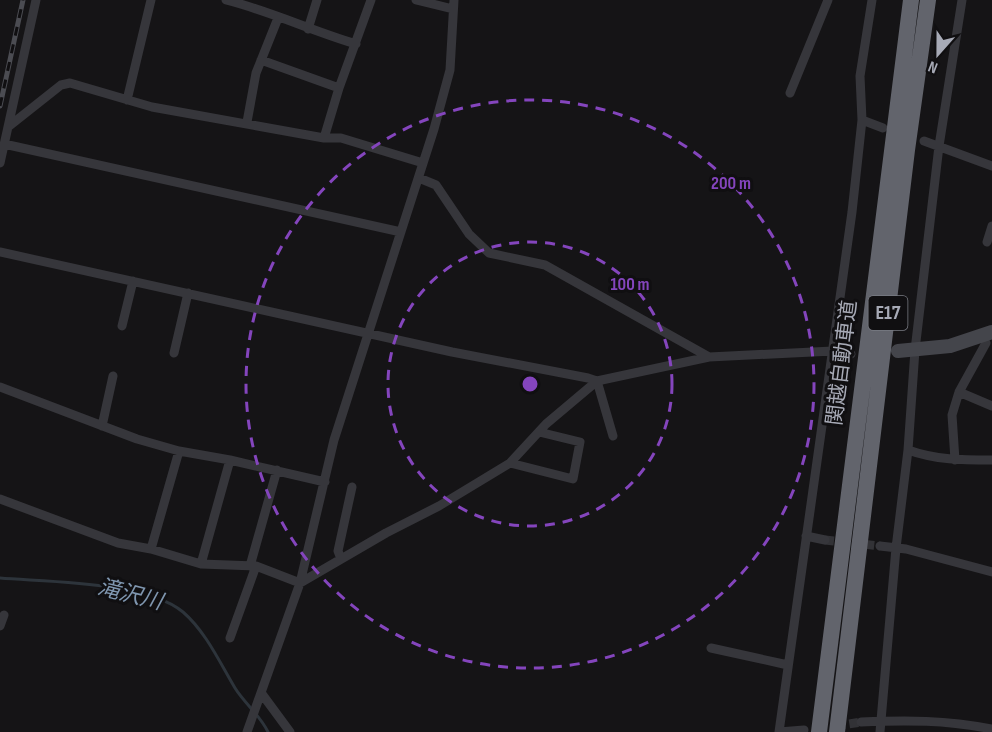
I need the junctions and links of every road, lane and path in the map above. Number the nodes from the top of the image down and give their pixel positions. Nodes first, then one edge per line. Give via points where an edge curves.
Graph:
1 (36, 0) edge
2 (151, 0) edge
3 (226, 0) edge
4 (317, 0) edge
5 (371, 0) edge
6 (416, 0) edge
7 (828, 0) edge
8 (872, 0) edge
9 (911, 0) edge
10 (928, 0) edge
11 (962, 0) edge
12 (258, 4) edge
13 (454, 4) edge
14 (278, 18) junction
15 (308, 29) junction
16 (356, 44) junction
17 (261, 60) junction
18 (339, 88) junction
19 (790, 93) dead end
20 (127, 100) junction
21 (862, 120) junction
22 (247, 122) junction
23 (8, 127) junction
24 (883, 128) dead end
25 (324, 138) junction
26 (924, 141) dead end
27 (4, 144) junction
28 (939, 146) junction
29 (0, 163) edge
30 (423, 164) junction
31 (992, 166) edge
32 (419, 178) junction
33 (992, 226) edge
34 (401, 232) junction
35 (987, 242) dead end
36 (0, 252) edge
37 (133, 281) junction
38 (188, 293) junction
39 (122, 326) dead end
40 (368, 332) junction
41 (987, 337) edge
42 (915, 350) junction
43 (833, 351) junction
44 (898, 351) dead end
45 (174, 353) dead end
46 (992, 353) edge
47 (851, 354) dead end
48 (709, 357) junction
49 (113, 376) dead end
50 (597, 381) junction
51 (0, 387) edge
52 (959, 392) junction
53 (992, 406) edge
54 (102, 426) junction
55 (539, 432) junction
56 (613, 436) dead end
57 (908, 450) junction
58 (179, 451) junction
59 (992, 459) edge
60 (230, 460) junction
61 (955, 460) junction
62 (510, 463) junction
63 (277, 470) junction
64 (325, 482) junction
65 (352, 487) dead end
66 (0, 499) edge
67 (806, 537) junction
68 (825, 540) tunnel mouth
69 (880, 546) tunnel mouth
70 (896, 548) junction
71 (151, 549) junction
72 (341, 559) junction
73 (201, 564) junction
74 (253, 566) junction
75 (992, 572) edge
76 (300, 583) junction
77 (4, 615) dead end
78 (0, 626) edge
79 (230, 638) dead end
80 (711, 648) dead end
81 (788, 665) junction
82 (262, 694) junction
83 (882, 721) junction
84 (861, 722) tunnel mouth
85 (992, 729) edge
86 (812, 731) edge
87 (247, 732) edge
88 (290, 732) edge
89 (779, 732) edge
90 (837, 732) edge
91 (880, 732) edge

1 - 23 street
2 - 20 street
3 - 12 street
4 - 15 street
5 - 16 street
6 - 13 street
7 - 19 street
8 - 21 street via 860,76
9 - 86 highway, 関越自動車道 / E17
10 - 90 highway, 関越自動車道 / E17
11 - 28 street
12 - 14 street
13 - 30 street via 450,70
14 - 15 street
14 - 17 street
15 - 16 street
16 - 18 street
17 - 18 street
17 - 22 street
18 - 25 street
20 - 22 street
20 - 23 street via 70,83 61,85
21 - 24 street
21 - 43 street
22 - 25 street
23 - 27 street
25 - 30 street via 341,138
26 - 28 street
27 - 29 street
27 - 34 street
28 - 31 street
28 - 42 street
30 - 32 street
32 - 34 street
32 - 48 street via 436,185 469,234 489,253 544,265
33 - 35 street
34 - 40 street
36 - 37 street
37 - 38 street
37 - 39 street
38 - 40 street
38 - 45 street
40 - 50 street
40 - 64 street
41 - 42 street
41 - 46 street
41 - 52 street
42 - 44 street
42 - 57 street
43 - 47 street
43 - 48 street
43 - 67 street
48 - 50 street
49 - 54 street
50 - 55 street
50 - 56 street
51 - 54 street
52 - 53 street
52 - 61 street via 952,415
54 - 58 street
55 - 62 street
55 - 62 street via 580,442 573,478
57 - 61 street
57 - 70 street
58 - 60 street
58 - 71 street
59 - 61 street
60 - 63 street
60 - 73 street
62 - 72 street
63 - 64 street
63 - 74 street
64 - 76 street
65 - 72 street via 338,550
66 - 71 street via 118,543
67 - 68 street
67 - 81 street
69 - 70 street
70 - 75 street
70 - 83 street
71 - 73 street
72 - 76 street
73 - 74 street
74 - 76 street
74 - 79 street
76 - 82 street
77 - 78 street
80 - 81 street
81 - 89 street
82 - 87 street
82 - 88 street
83 - 84 street
83 - 85 street via 917,719
83 - 91 street
86 - 89 street

